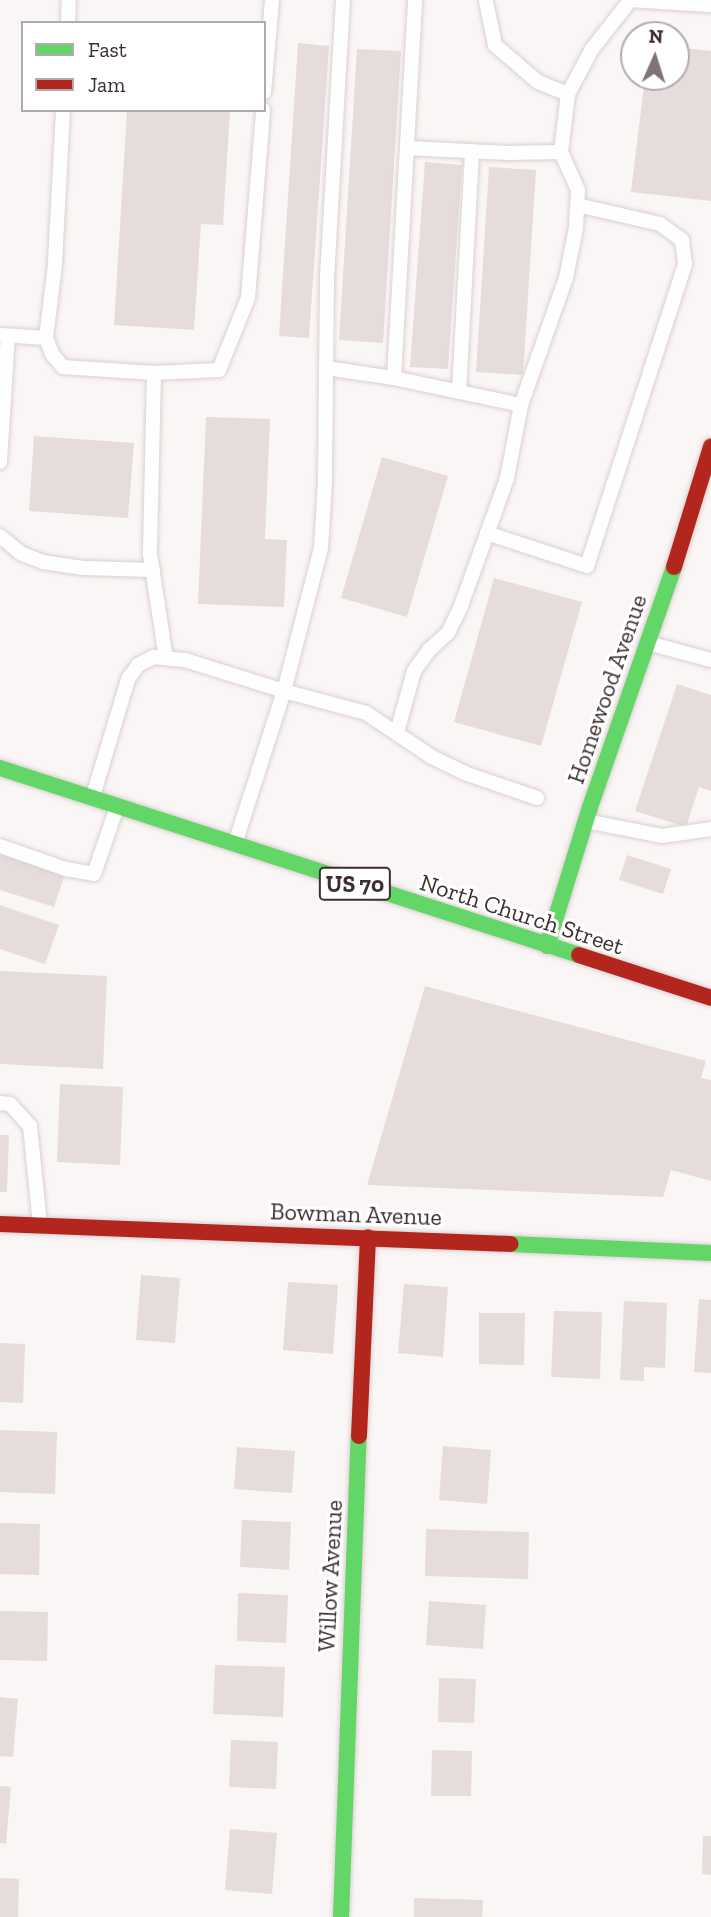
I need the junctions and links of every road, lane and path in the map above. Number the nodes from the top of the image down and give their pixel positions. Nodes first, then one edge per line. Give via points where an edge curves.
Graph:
1 (69, 0) edge
2 (272, 0) edge
3 (343, 0) edge
4 (415, 0) edge
5 (480, 0) edge
6 (487, 0) edge
7 (629, 1) edge
8 (711, 5) edge
9 (68, 21) edge
10 (266, 69) edge
11 (568, 94) junction
12 (63, 112) edge
13 (263, 112) edge
14 (407, 148) junction
15 (472, 150) junction
16 (561, 152) junction
17 (577, 205) junction
18 (4, 335) edge
19 (47, 338) junction
20 (326, 368) junction
21 (154, 373) junction
22 (394, 378) junction
23 (459, 393) junction
24 (521, 405) junction
25 (711, 447) edge
26 (0, 462) edge
27 (487, 533) junction
28 (0, 536) edge
29 (152, 570) junction
30 (647, 642) junction
31 (166, 658) junction
32 (711, 660) edge
33 (284, 691) junction
34 (397, 732) junction
35 (0, 768) edge
36 (537, 798) dead end
37 (92, 799) junction
38 (117, 807) junction
39 (586, 821) junction
40 (711, 829) edge
41 (235, 845) junction
42 (0, 846) edge
43 (547, 946) junction
44 (711, 998) edge
45 (0, 1103) edge
46 (0, 1224) edge
47 (40, 1226) junction
48 (368, 1237) junction
49 (711, 1253) edge
50 (341, 1917) edge

1 - 9 lane
2 - 10 lane
3 - 20 lane
4 - 14 lane
5 - 6 lane
6 - 11 lane via 495,45 538,82
7 - 8 lane
7 - 11 lane via 592,49
11 - 16 lane
12 - 19 lane
13 - 21 lane via 248,298 219,370
14 - 15 lane
14 - 22 lane
15 - 16 lane
15 - 23 lane
16 - 17 lane via 578,190
17 - 24 lane via 566,278
17 - 27 lane via 660,223 682,240 685,264 587,566
18 - 19 lane
18 - 26 lane
19 - 21 lane via 63,367
20 - 22 lane
20 - 33 lane via 321,548
21 - 29 lane
22 - 23 lane
23 - 24 lane
24 - 27 lane via 507,478
25 - 30 street, Homewood Avenue
27 - 34 lane via 448,633 414,671
28 - 29 lane via 20,553 43,562
29 - 31 lane
30 - 32 lane
30 - 39 street, Homewood Avenue
31 - 33 lane
31 - 37 lane via 155,657 138,665 128,679
33 - 34 lane via 366,713
33 - 41 lane
34 - 36 lane via 467,774
35 - 37 street, North Church Street / US 70
37 - 38 street, North Church Street / US 70
38 - 41 street, North Church Street / US 70
38 - 42 lane via 94,874
39 - 40 lane via 662,836
39 - 43 street, Homewood Avenue
41 - 43 street, North Church Street / US 70
43 - 44 street, North Church Street / US 70
45 - 47 lane via 10,1104 30,1126
46 - 47 street, Bowman Avenue
47 - 48 street, Bowman Avenue
48 - 49 street, Bowman Avenue
48 - 50 street, Willow Avenue

